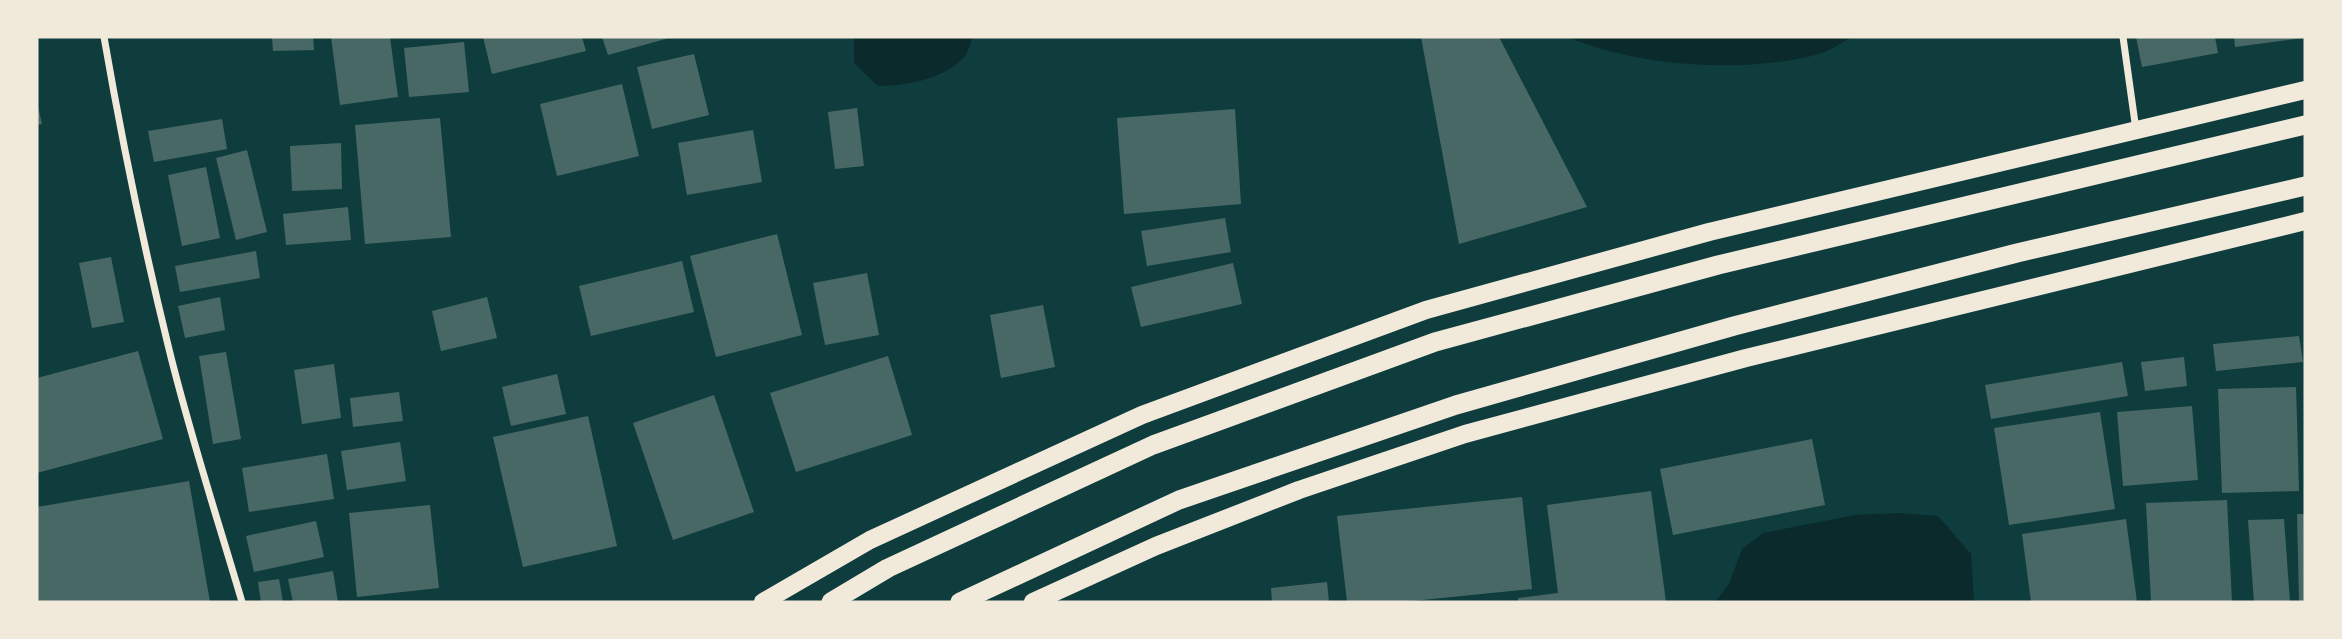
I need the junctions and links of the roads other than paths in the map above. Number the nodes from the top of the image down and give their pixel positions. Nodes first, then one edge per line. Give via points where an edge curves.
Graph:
1 (104, 37) edge
2 (2123, 37) edge
3 (2305, 90) edge
4 (2305, 125) edge
5 (2136, 131) junction
6 (2305, 186) edge
7 (2305, 221) edge
8 (242, 602) edge
9 (763, 602) edge
10 (831, 602) edge
11 (960, 602) edge
12 (1033, 602) edge

1 - 8 street via 168,347
2 - 5 street
3 - 5 main road
4 - 10 highway via 1718,265 1436,342 1153,445 888,568
5 - 9 main road via 1709,232 1426,310 1142,415 870,540
6 - 11 highway via 1815,305 1457,405 1178,500
7 - 12 main road via 1746,358 1465,434 1298,490 1156,546

